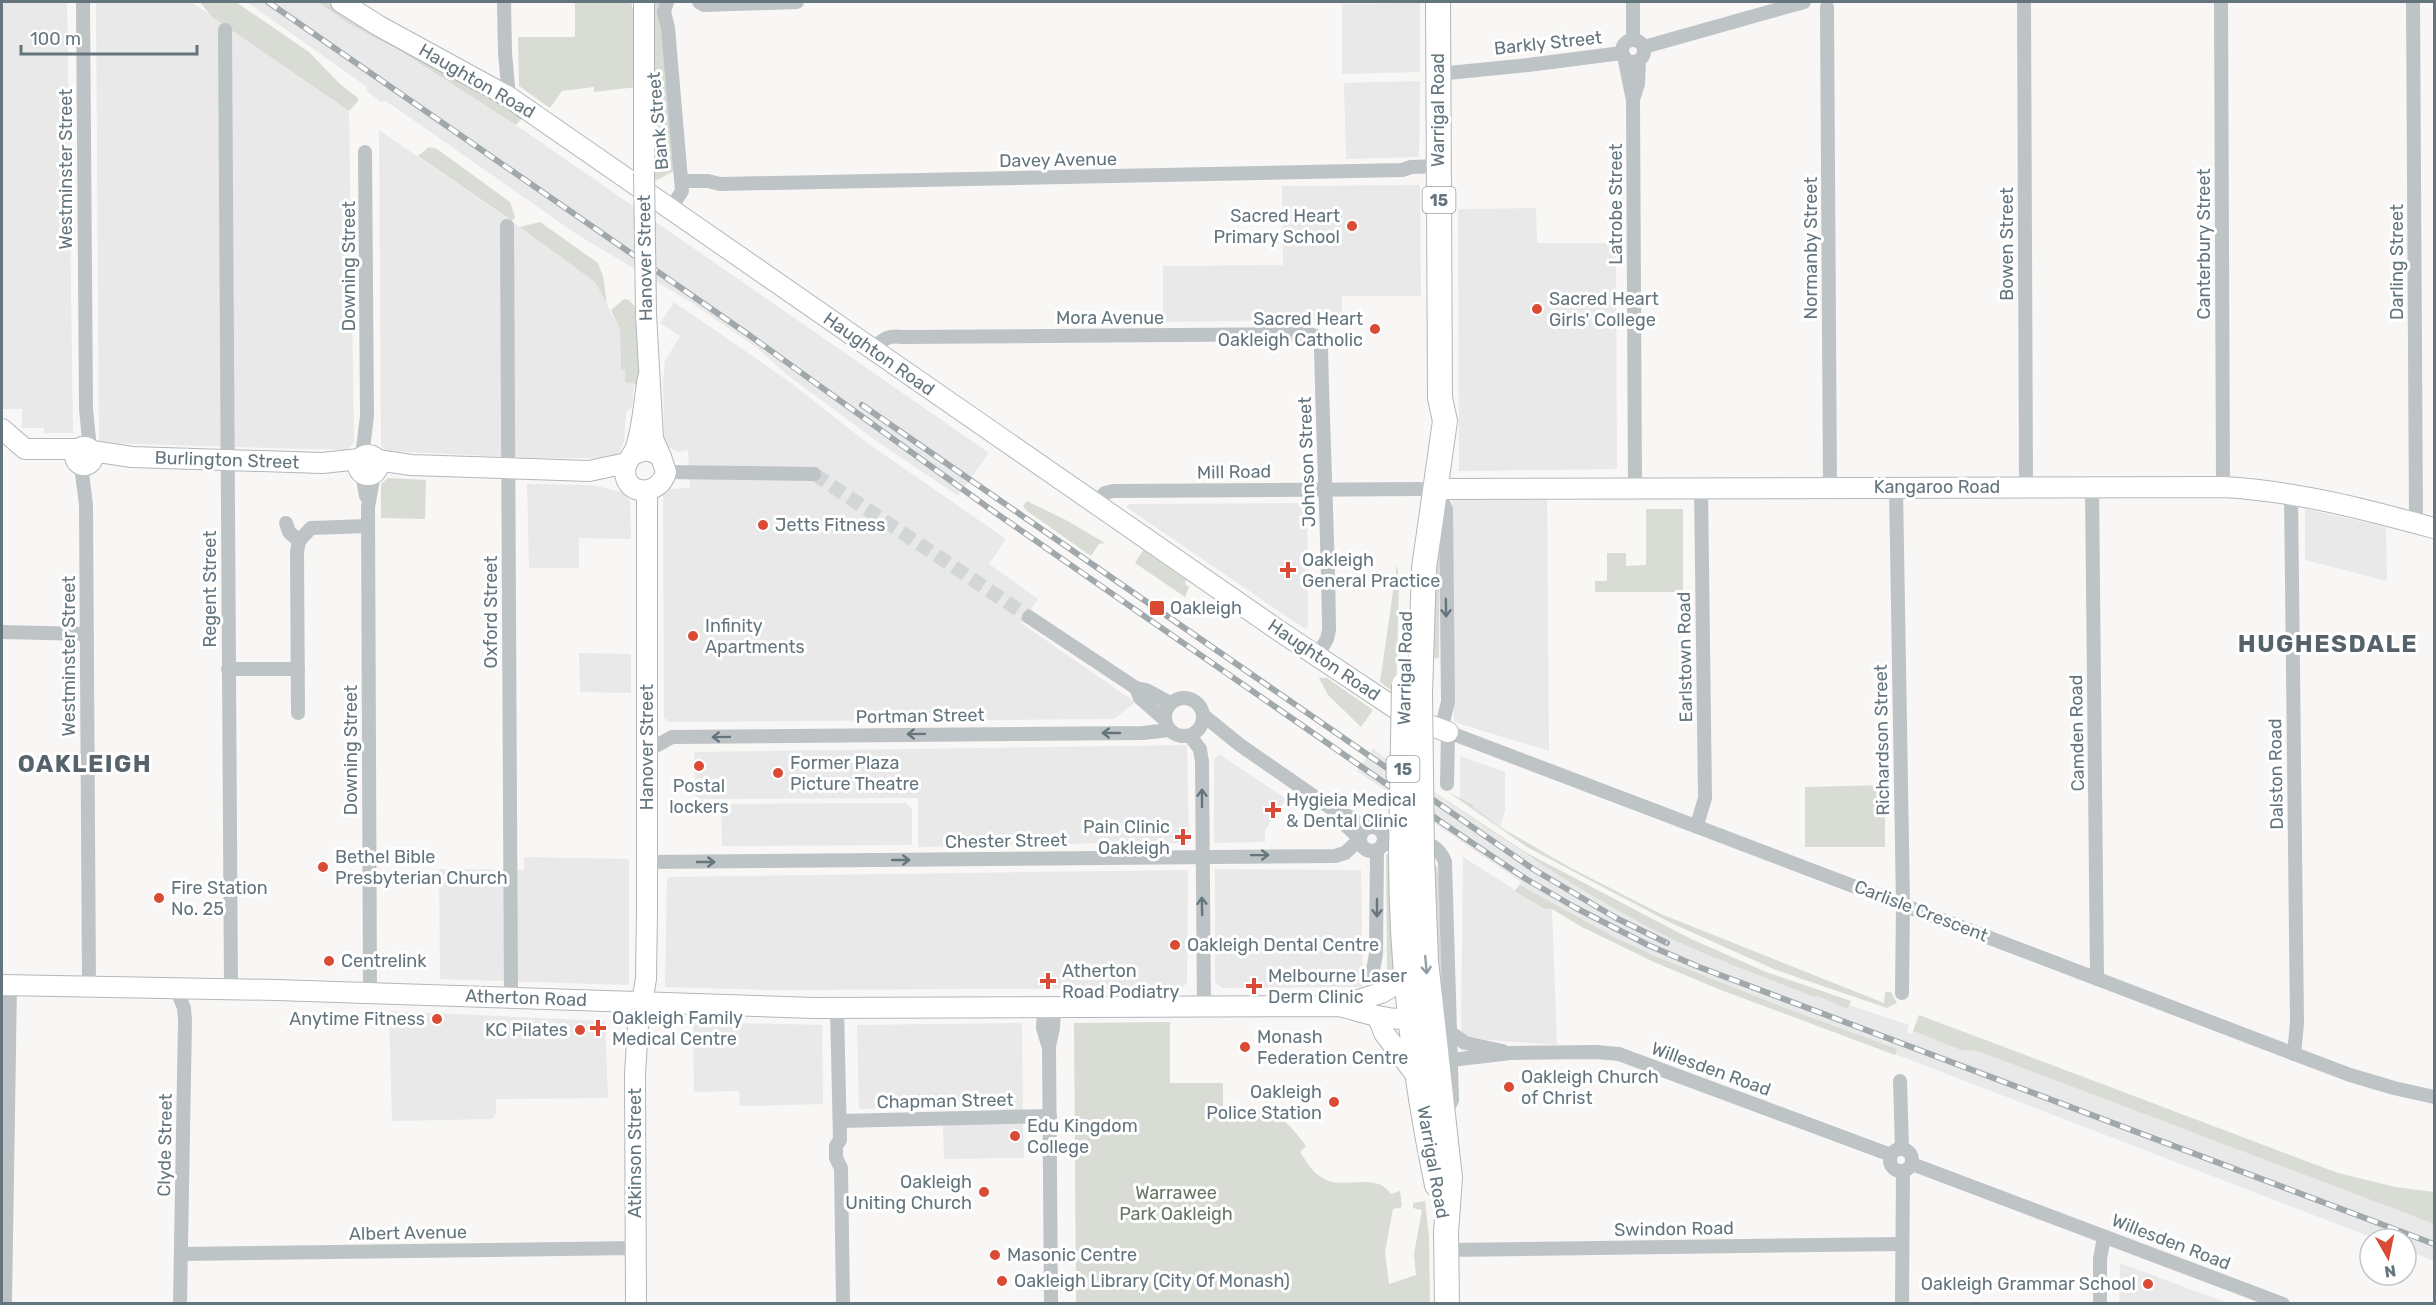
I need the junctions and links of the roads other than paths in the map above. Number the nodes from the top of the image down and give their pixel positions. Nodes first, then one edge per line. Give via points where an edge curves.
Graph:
1 (83, 2) edge
2 (341, 2) edge
3 (504, 2) edge
4 (638, 2) edge
5 (644, 2) edge
6 (667, 2) edge
7 (680, 2) edge
8 (699, 2) edge
9 (716, 2) edge
10 (797, 2) edge
11 (1437, 2) edge
12 (1633, 2) edge
13 (1804, 2) edge
14 (2024, 2) edge
15 (2221, 2) edge
16 (2413, 2) edge
17 (1827, 3) edge
18 (669, 28) junction
19 (225, 30) dead end
20 (645, 30) junction
21 (1639, 49) junction
22 (1623, 55) junction
23 (1438, 70) junction
24 (503, 93) junction
25 (1633, 100) junction
26 (365, 152) dead end
27 (1438, 170) junction
28 (682, 186) junction
29 (671, 208) junction
30 (507, 226) dead end
31 (1318, 337) joint
32 (879, 354) junction
33 (648, 378) junction
34 (2, 429) edge
35 (2, 442) edge
36 (85, 456) junction
37 (227, 459) junction
38 (630, 459) junction
39 (663, 464) junction
40 (368, 465) junction
41 (508, 468) junction
42 (590, 471) junction
43 (814, 474) tunnel mouth
44 (638, 487) junction
45 (1896, 487) junction
46 (2026, 487) junction
47 (2092, 487) junction
48 (2223, 487) junction
49 (1635, 488) junction
50 (1701, 488) junction
51 (1830, 488) junction
52 (1325, 489) junction
53 (1428, 489) junction
54 (2291, 493) junction
55 (1103, 509) junction
56 (286, 523) dead end
57 (2425, 525) edge
58 (368, 526) junction
59 (299, 541) junction
60 (1029, 617) tunnel mouth
61 (2, 633) edge
62 (87, 634) junction
63 (1317, 656) junction
64 (228, 669) junction
65 (298, 669) junction
66 (1137, 688) junction
67 (1170, 703) junction
68 (298, 713) dead end
69 (1203, 715) junction
70 (1410, 718) joint
71 (647, 724) junction
72 (1167, 725) junction
73 (1444, 731) junction
74 (1194, 733) junction
75 (672, 737) junction
76 (1240, 745) junction
77 (647, 751) junction
78 (1447, 784) dead end
79 (1698, 825) junction
80 (1361, 836) junction
81 (1396, 846) junction
82 (1202, 856) junction
83 (647, 862) junction
84 (1903, 904) junction
85 (1405, 979) junction
86 (2097, 979) junction
87 (6, 985) edge
88 (89, 986) junction
89 (176, 988) junction
90 (231, 989) junction
91 (370, 993) junction
92 (1381, 993) junction
93 (1902, 993) dead end
94 (511, 998) junction
95 (644, 1002) junction
96 (1339, 1006) junction
97 (1049, 1007) junction
98 (1204, 1007) junction
99 (837, 1008) junction
100 (1421, 1013) junction
101 (1378, 1017) junction
102 (1450, 1032) junction
103 (1511, 1053) junction
104 (2294, 1054) junction
105 (1451, 1060) junction
106 (1419, 1079) junction
107 (1900, 1081) dead end
108 (2434, 1097) edge
109 (1050, 1116) junction
110 (1445, 1116) junction
111 (840, 1121) junction
112 (1897, 1152) junction
113 (1907, 1168) junction
114 (2104, 1237) junction
115 (1446, 1241) junction
116 (1902, 1244) junction
117 (635, 1248) junction
118 (181, 1254) junction
119 (5, 1304) edge
120 (180, 1304) edge
121 (636, 1304) edge
122 (843, 1304) edge
123 (1051, 1304) edge
124 (1447, 1304) edge
125 (1902, 1304) edge
126 (2100, 1304) edge
127 (2283, 1304) edge

1 - 36 street, Westminster Street
2 - 24 street, Haughton Road
3 - 24 street
4 - 20 street
5 - 20 street
6 - 18 street, Bank Street via 664,12
7 - 18 street, Bank Street via 673,8
8 - 9 street
9 - 10 street
11 - 23 highway, Warrigal Road / 15
12 - 21 street, Latrobe Street
13 - 21 street
14 - 46 street, Bowen Street
15 - 48 street, Canterbury Street
16 - 57 street, Darling Street
17 - 51 street, Normanby Street
18 - 28 street, Bank Street
19 - 37 street, Regent Street
20 - 33 street, Hanover Street, bridge
21 - 22 street, Barkly Street via 1631,62
21 - 22 street via 1626,42
21 - 25 street, Latrobe Street via 1638,84
22 - 23 street, Barkly Street
22 - 25 street, Latrobe Street
23 - 27 highway, Warrigal Road / 15
24 - 29 street, Haughton Road
25 - 49 street, Latrobe Street
26 - 40 street, Downing Street
27 - 28 street, Davey Avenue via 1411,167 716,184 708,181
27 - 53 highway, Warrigal Road / 15 via 1440,398 1432,420
28 - 29 street, Bank Street
29 - 32 street, Haughton Road
30 - 41 street, Oxford Street
31 - 32 street, Mora Avenue via 1309,334 902,338
31 - 52 street, Johnson Street
32 - 55 street, Haughton Road
33 - 38 street, Hanover Street via 637,445
33 - 39 street, Hanover Street via 653,439
34 - 36 street, Burlington Street via 25,449
35 - 36 street, Burlington Street via 21,457
36 - 37 street, Burlington Street
36 - 62 street, Westminster Street
37 - 40 street, Burlington Street
37 - 64 street, Regent Street
38 - 39 street via 638,452 650,451
38 - 42 street, Burlington Street
38 - 44 street via 626,477
39 - 43 street
39 - 44 street via 662,483
40 - 41 street, Burlington Street
40 - 58 street, Downing Street
41 - 42 street, Burlington Street
41 - 94 street, Oxford Street
42 - 44 street, Burlington Street
44 - 71 street, Hanover Street
45 - 46 street, Kangaroo Road
45 - 51 street, Kangaroo Road
45 - 84 street, Richardson Street
46 - 47 street, Kangaroo Road
47 - 48 street, Kangaroo Road
47 - 86 street, Camden Road
48 - 54 street, Kangaroo Road
49 - 50 street, Kangaroo Road
49 - 53 street, Kangaroo Road
50 - 51 street, Kangaroo Road
50 - 79 street, Earlstown Road via 1705,798
52 - 53 street, Mill Road
52 - 55 street, Mill Road via 1121,492
52 - 63 street, Johnson Street via 1329,630
53 -> 73 street, Warrigal Road via 1446,509 1448,702
53 - 81 highway, Warrigal Road / 15, bridge via 1424,568
54 - 57 street, Kangaroo Road
54 - 104 street, Dalston Road via 2297,1023
55 - 63 street, Haughton Road
56 - 59 street
58 - 59 street via 311,528
58 - 91 street, Downing Street
59 - 65 street
60 - 66 street
61 - 62 street
62 - 88 street, Westminster Street
63 - 70 street, Haughton Road
64 - 65 street
64 - 90 street, Regent Street
65 - 68 street
66 - 67 street
66 - 72 street via 1140,698
67 - 69 street via 1189,699 1200,706
67 - 72 street
69 - 74 street
69 - 76 street
70 - 73 street, Carlisle Crescent
71 - 75 street, Portman Street
71 - 77 street, Hanover Street
72 - 74 street via 1179,736
72 -> 75 street, Portman Street via 1143,733
73 - 78 street, Warrigal Road
73 - 79 street, Carlisle Crescent
74 - 76 street
82 -> 74 street via 1202,762
75 - 77 street, Portman Street
76 - 80 street via 1341,815 1348,816
77 - 83 street, Hanover Street
79 - 84 street, Carlisle Crescent
80 - 81 street via 1366,849
80 - 81 street via 1374,827
82 -> 80 street, Chester Street via 1335,856 1345,853
81 - 85 highway, Warrigal Road / 15
81 -> 92 street via 1372,975
81 -> 100 highway, Warrigal Road / 15 via 1424,940
81 - 102 street, Warrigal Road via 1434,847 1445,862
83 -> 82 street, Chester Street
98 -> 82 street
83 - 95 street, Hanover Street
84 - 86 street, Carlisle Crescent
84 - 93 street, Richardson Street
85 - 92 street, Atherton Road
85 - 100 highway, Warrigal Road / 15
86 - 104 street, Carlisle Crescent
87 - 88 street, Atherton Road
87 - 119 street
88 - 89 street, Atherton Road
89 - 90 street, Atherton Road
89 - 118 street, Clyde Street via 185,1020
90 - 91 street, Atherton Road
91 - 94 street, Atherton Road
92 - 96 street, Atherton Road
94 - 95 street, Atherton Road
95 - 99 street, Atherton Road
95 - 117 street, Atkinson Street via 638,1025 635,1074
96 - 98 street, Atherton Road
96 - 101 street, Atherton Road
97 - 98 street, Atherton Road
97 - 99 street, Atherton Road
97 - 109 street via 1053,1028 1049,1048
99 - 111 street
100 - 101 street, Atherton Road via 1399,1019
100 - 106 highway, Warrigal Road / 15
100 - 110 highway, Warrigal Road / 15
101 - 106 street via 1384,1033
102 - 103 street, Willesden Road via 1465,1042
102 - 105 street, Warrigal Road
103 - 105 street, Willesden Road
103 - 112 street, Willesden Road via 1619,1054
104 - 108 street, Carlisle Crescent via 2374,1083
105 - 110 street, Warrigal Road via 1452,1100
106 - 115 highway, Warrigal Road / 15
107 - 112 street
109 - 111 street, Chapman Street
109 - 123 street
110 - 115 highway, Warrigal Road / 15 via 1450,1178
111 - 122 street via 836,1158 841,1168
112 - 113 street via 1911,1155
113 - 114 street, Willesden Road
113 - 116 street
114 - 126 street
114 - 127 street, Willesden Road
115 - 116 street, Swindon Road
115 - 124 highway, Warrigal Road / 15
116 - 125 street
117 - 118 street, Albert Avenue
117 - 121 street, Atkinson Street
118 - 120 street, Clyde Street

